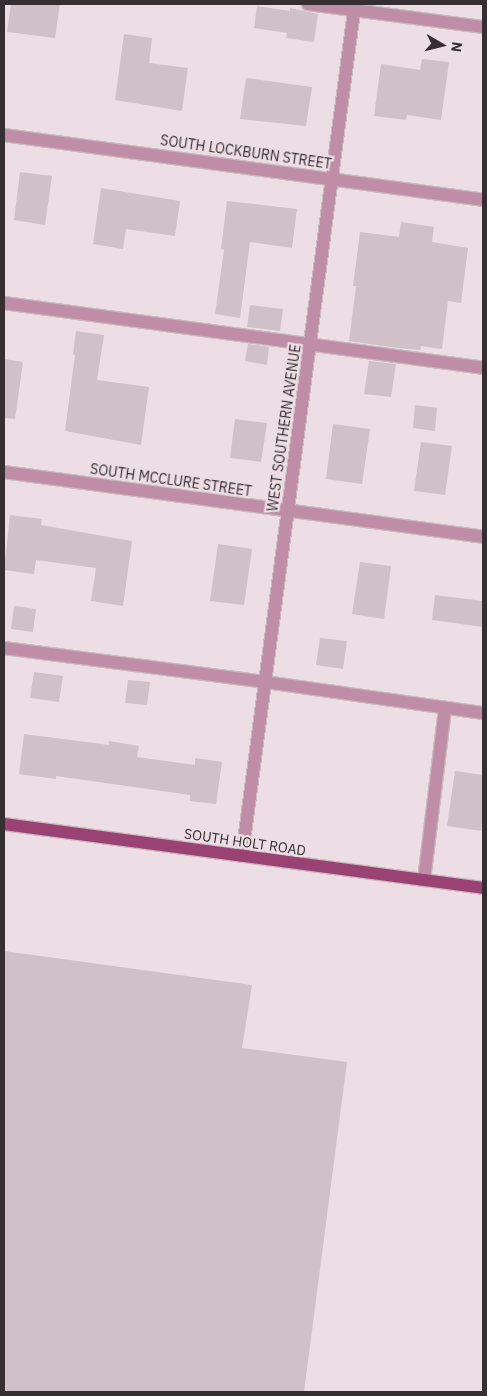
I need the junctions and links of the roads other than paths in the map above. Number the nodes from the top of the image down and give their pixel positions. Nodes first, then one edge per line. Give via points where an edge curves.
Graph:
1 (308, 4) edge
2 (354, 7) edge
3 (483, 27) edge
4 (4, 135) edge
5 (332, 178) junction
6 (483, 200) edge
7 (4, 303) edge
8 (310, 344) junction
9 (483, 368) edge
10 (4, 472) edge
11 (288, 510) junction
12 (483, 537) edge
13 (4, 648) edge
14 (265, 682) junction
15 (445, 708) junction
16 (483, 713) edge
17 (4, 824) edge
18 (242, 856) junction
19 (424, 880) junction
20 (483, 888) edge

1 - 2 street
2 - 3 street
2 - 5 street, WEST SOUTHERN AVENUE
4 - 5 street, SOUTH LOCKBURN STREET
5 - 6 street, SOUTH LOCKBURN STREET
5 - 8 street, WEST SOUTHERN AVENUE
7 - 8 street
8 - 9 street
8 - 11 street, WEST SOUTHERN AVENUE
10 - 11 street, SOUTH MCCLURE STREET
11 - 12 street, SOUTH MCCLURE STREET
11 - 14 street, WEST SOUTHERN AVENUE
13 - 14 street
14 - 15 street
14 - 18 street, WEST SOUTHERN AVENUE
15 - 16 street
15 - 19 street
17 - 18 main road, SOUTH HOLT ROAD
18 - 19 main road, SOUTH HOLT ROAD
19 - 20 main road, SOUTH HOLT ROAD

